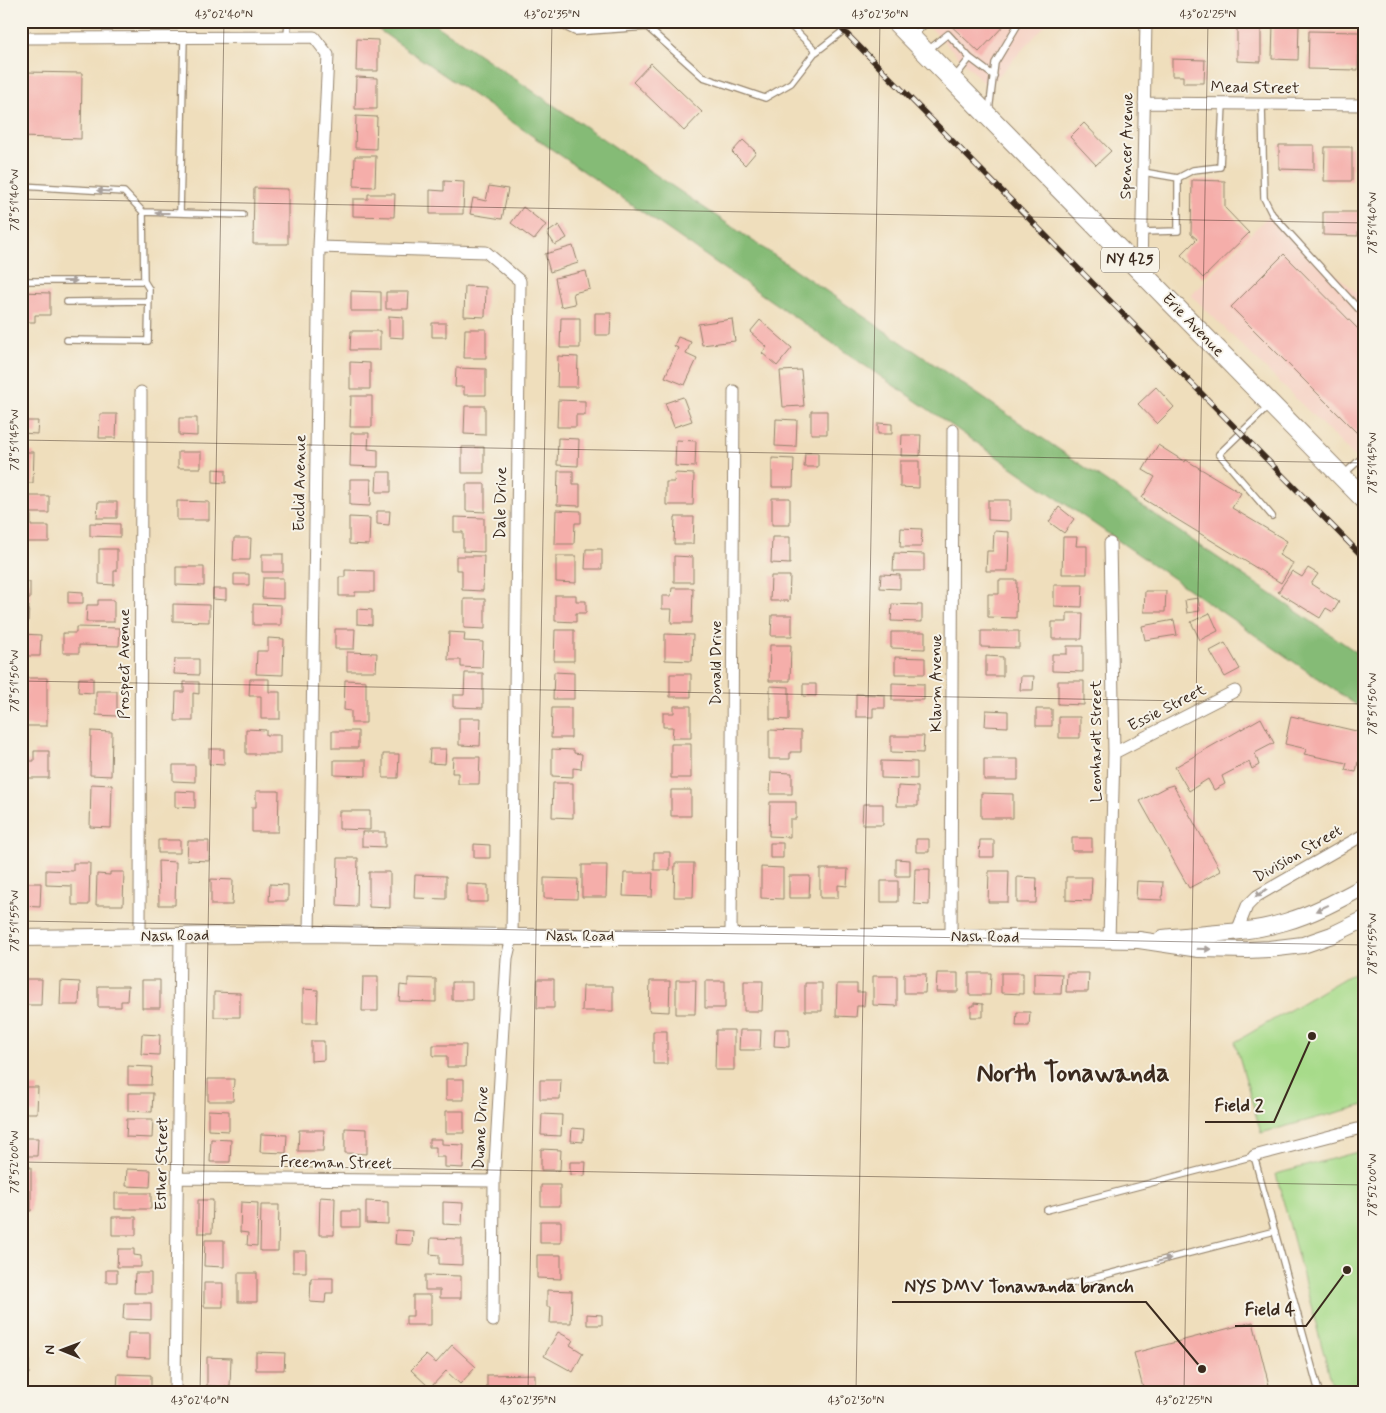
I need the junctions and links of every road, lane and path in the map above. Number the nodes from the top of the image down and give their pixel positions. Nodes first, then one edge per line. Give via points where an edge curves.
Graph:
1 (288, 21) edge
2 (552, 21) edge
3 (786, 21) edge
4 (856, 21) edge
5 (895, 21) edge
6 (928, 21) edge
7 (1020, 21) edge
8 (1146, 21) edge
9 (1364, 21) edge
10 (21, 38) edge
11 (184, 38) junction
12 (287, 38) junction
13 (911, 38) junction
14 (816, 52) junction
15 (925, 52) junction
16 (970, 58) junction
17 (994, 76) junction
18 (953, 80) junction
19 (1144, 103) junction
20 (1223, 104) junction
21 (1262, 104) junction
22 (1364, 105) edge
23 (988, 116) junction
24 (1143, 172) junction
25 (1178, 178) junction
26 (21, 186) edge
27 (143, 212) junction
28 (180, 213) junction
29 (243, 215) dead end
30 (1142, 232) junction
31 (319, 247) junction
32 (1141, 271) junction
33 (21, 281) edge
34 (144, 281) junction
35 (67, 302) dead end
36 (149, 302) junction
37 (1365, 316) edge
38 (67, 340) dead end
39 (734, 391) dead end
40 (141, 392) dead end
41 (1270, 404) junction
42 (953, 430) dead end
43 (1365, 454) edge
44 (1341, 476) junction
45 (1365, 500) edge
46 (1272, 516) dead end
47 (1110, 542) dead end
48 (1235, 691) dead end
49 (1114, 753) junction
50 (1365, 834) edge
51 (1365, 886) edge
52 (1365, 919) edge
53 (1237, 932) junction
54 (310, 934) junction
55 (512, 936) junction
56 (731, 936) junction
57 (140, 937) junction
58 (180, 937) junction
59 (951, 937) junction
60 (21, 938) edge
61 (1109, 940) junction
62 (1139, 940) junction
63 (1365, 1127) edge
64 (1254, 1156) junction
65 (179, 1178) junction
66 (494, 1181) junction
67 (1047, 1210) dead end
68 (1275, 1231) junction
69 (1066, 1285) dead end
70 (493, 1321) dead end
71 (175, 1392) edge
72 (1319, 1392) edge

1 - 12 lane
2 - 14 lane via 575,32 647,27 703,77 765,98 791,83
3 - 14 lane
4 - 14 lane
5 - 13 main road, Erie Avenue / NY 425
6 - 13 lane
7 - 17 lane via 995,63
8 - 19 street, Spencer Avenue
9 - 22 lane
10 - 11 street
11 - 12 street
11 - 28 lane
12 - 31 street, Euclid Avenue via 314,37 328,55
13 - 15 main road, Erie Avenue / NY 425
15 - 16 lane via 948,34
15 - 18 main road, Erie Avenue / NY 425
16 - 17 lane
16 - 18 lane
17 - 23 lane
18 - 23 main road, Erie Avenue / NY 425
19 - 20 street, Mead Street
19 - 24 street, Spencer Avenue
20 - 21 street, Mead Street
20 - 25 lane via 1220,166 1192,170
21 - 22 street, Mead Street
21 - 37 lane via 1264,198 1272,214
23 - 32 main road, Erie Avenue / NY 425
24 - 25 lane
24 - 30 street, Spencer Avenue
25 - 30 lane via 1178,231
27 -> 26 lane via 124,192
28 -> 27 lane
27 - 34 lane
28 - 29 lane
30 - 32 street, Spencer Avenue
31 - 54 street, Euclid Avenue
31 - 55 street, Dale Drive via 486,252 520,281
32 - 41 main road, Erie Avenue / NY 425
33 -> 34 lane
34 - 36 lane via 149,289
35 - 36 lane
36 - 38 lane via 148,341
39 - 56 street, Donald Drive
40 - 57 street, Prospect Avenue
41 - 44 main road, Erie Avenue / NY 425
41 - 46 lane via 1218,454
42 - 59 street, Klaum Avenue
43 - 44 lane
44 - 45 main road, Erie Avenue / NY 425
47 - 49 street, Leonhardt Street
48 - 49 street, Essie Street
49 - 61 street, Leonhardt Street
50 -> 53 street, Division Street via 1257,896 1248,906
51 -> 53 main road via 1310,914 1284,923
62 -> 52 main road via 1200,949 1277,948 1318,940
53 - 62 main road
54 - 55 main road, Nash Road
54 - 58 main road, Nash Road
55 - 56 main road, Nash Road
55 - 66 street, Duane Drive via 507,958
56 - 59 main road, Nash Road
57 - 58 main road, Nash Road
57 - 60 main road, Nash Road
58 - 65 street, Esther Street
59 - 61 main road, Nash Road
61 - 62 main road, Nash Road
63 - 64 street
64 - 67 lane
64 - 68 lane
65 - 66 street, Freeman Street
65 - 71 street, Esther Street
66 - 70 street, Duane Drive
69 -> 68 lane
68 - 72 lane

